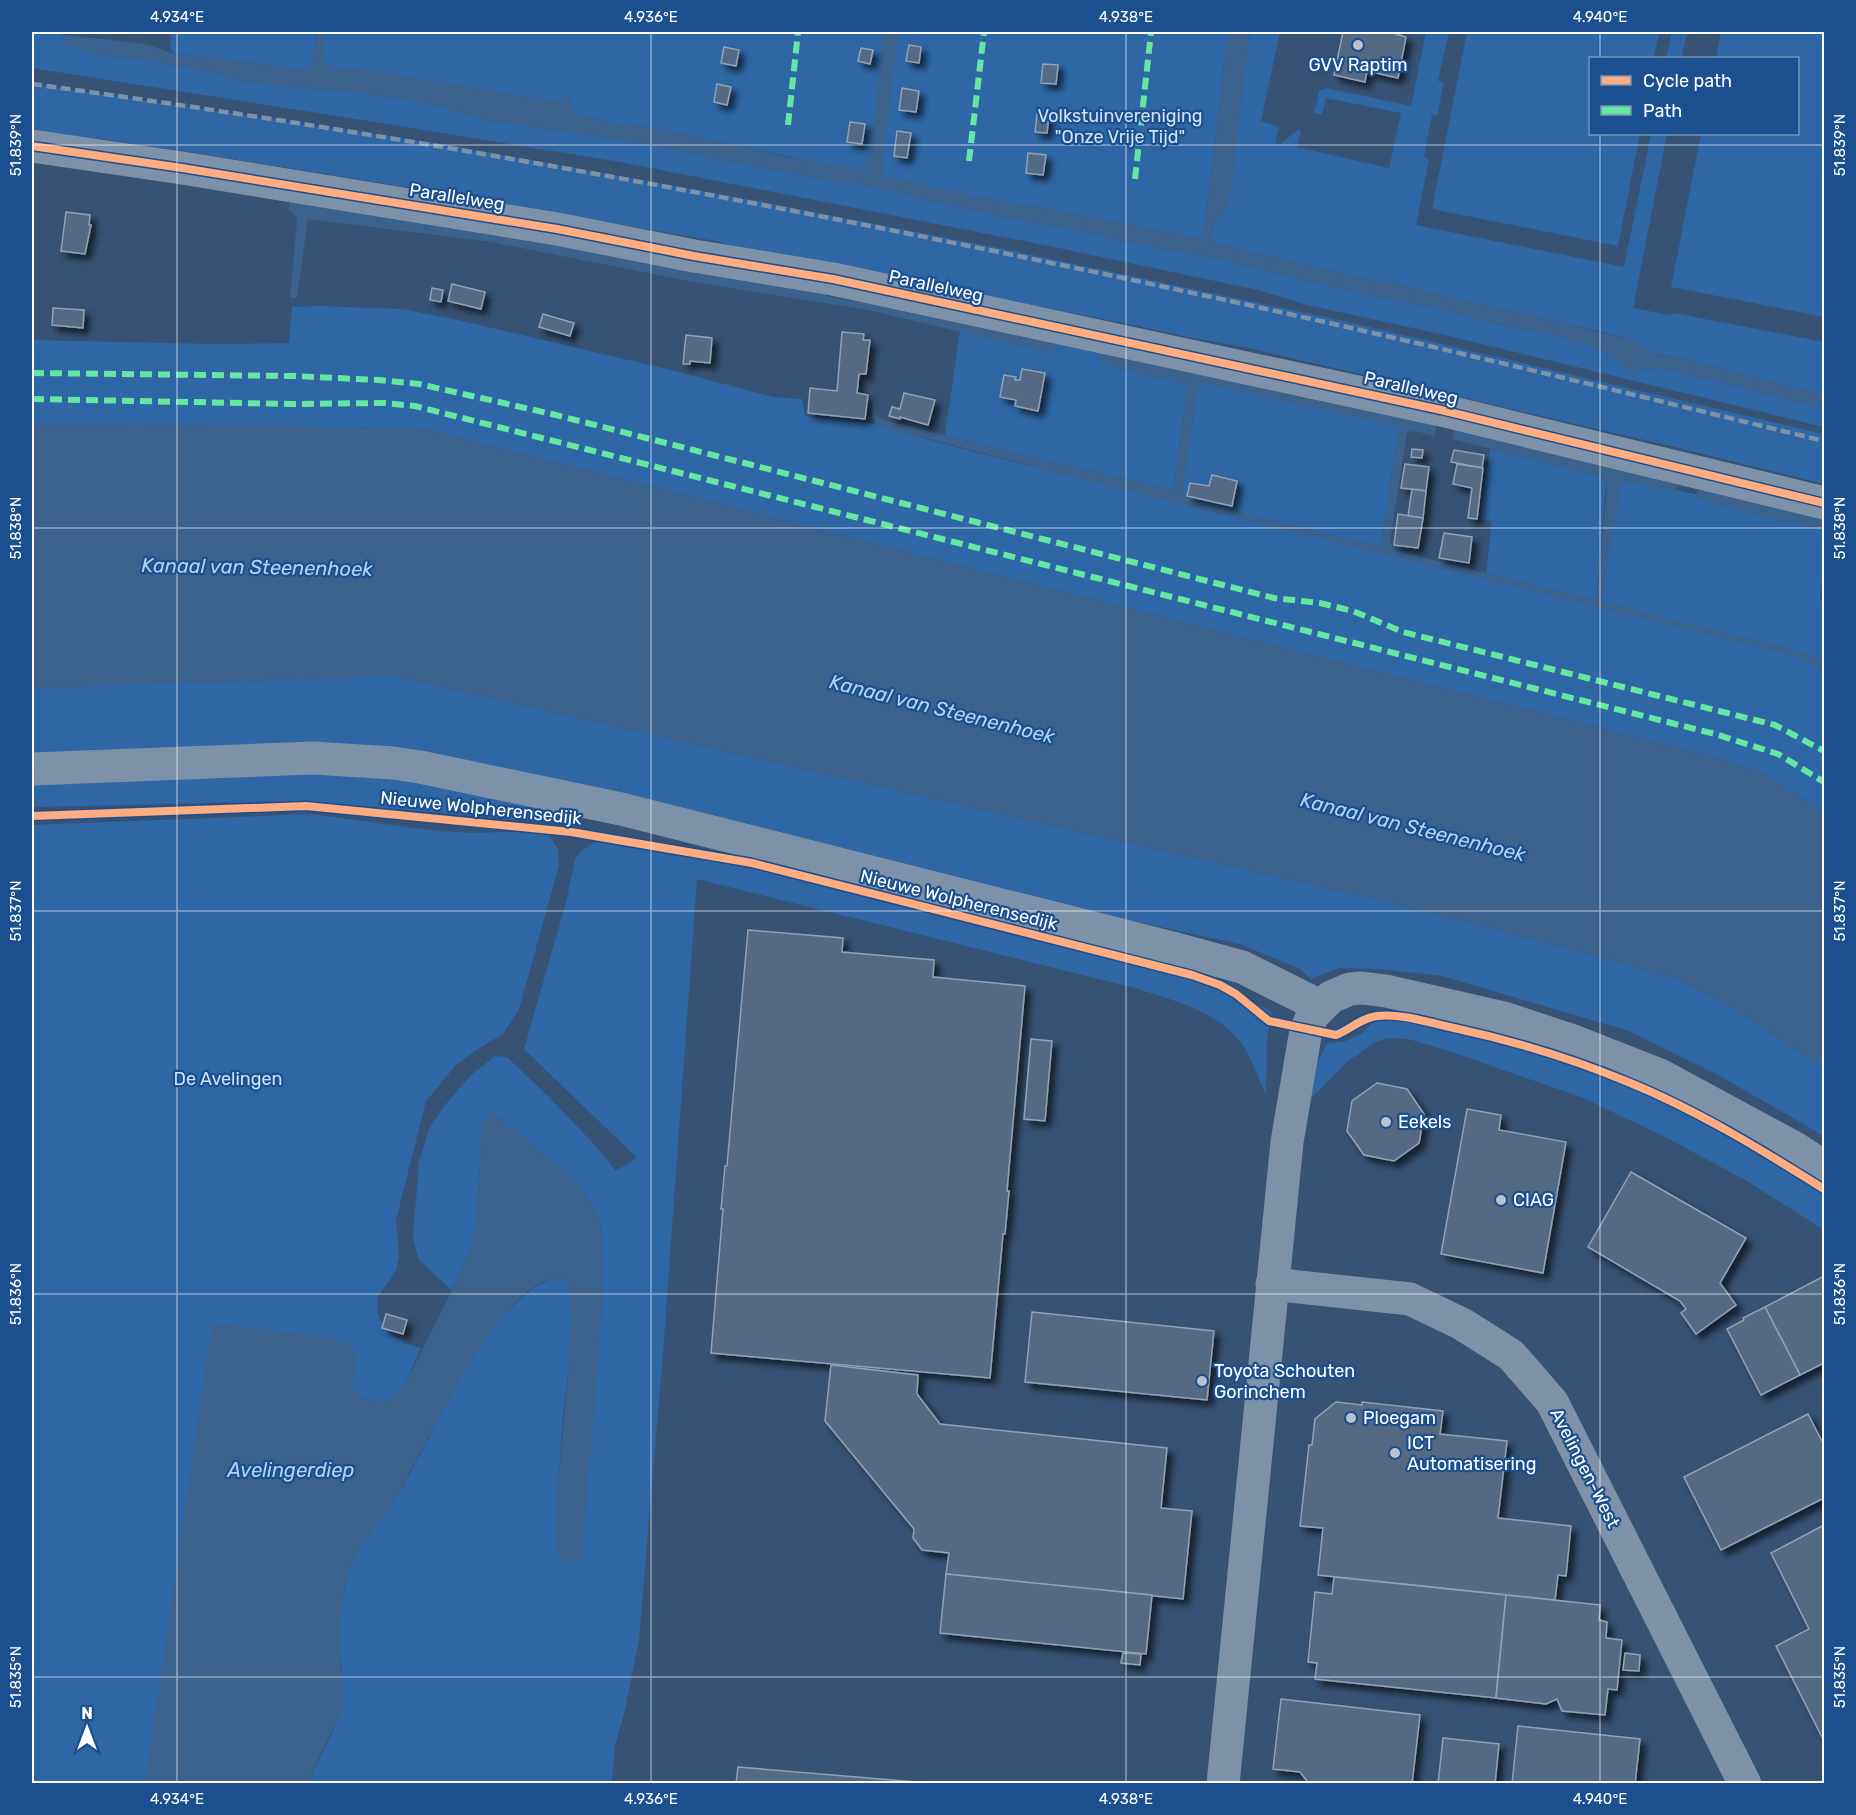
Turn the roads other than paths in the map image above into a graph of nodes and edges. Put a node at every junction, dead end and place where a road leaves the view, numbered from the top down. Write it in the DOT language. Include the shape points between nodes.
graph roads {
  1 [pos="32,146"];
  2 [pos="1824,503"];
  3 [pos="32,769"];
  4 [pos="1313,1018"];
  5 [pos="1824,1167"];
  6 [pos="1272,1284"];
  7 [pos="1223,1784"];
  8 [pos="1745,1784"];
  1 -- 2 [label="street, Parallelweg" via="501,220 833,279 1441,410"];
  3 -- 4 [label="street, Nieuwe Wolpherensedijk" via="314,758 420,767 621,808 1242,967"];
  4 -- 5 [label="street" via="1331,997 1362,988 1504,1018 1660,1075"];
  4 -- 6 [label="street" via="1287,1142"];
  6 -- 7 [label="street"];
  6 -- 8 [label="street, Avelingen-West" via="1410,1299 1462,1324 1510,1355 1552,1402"];
}
